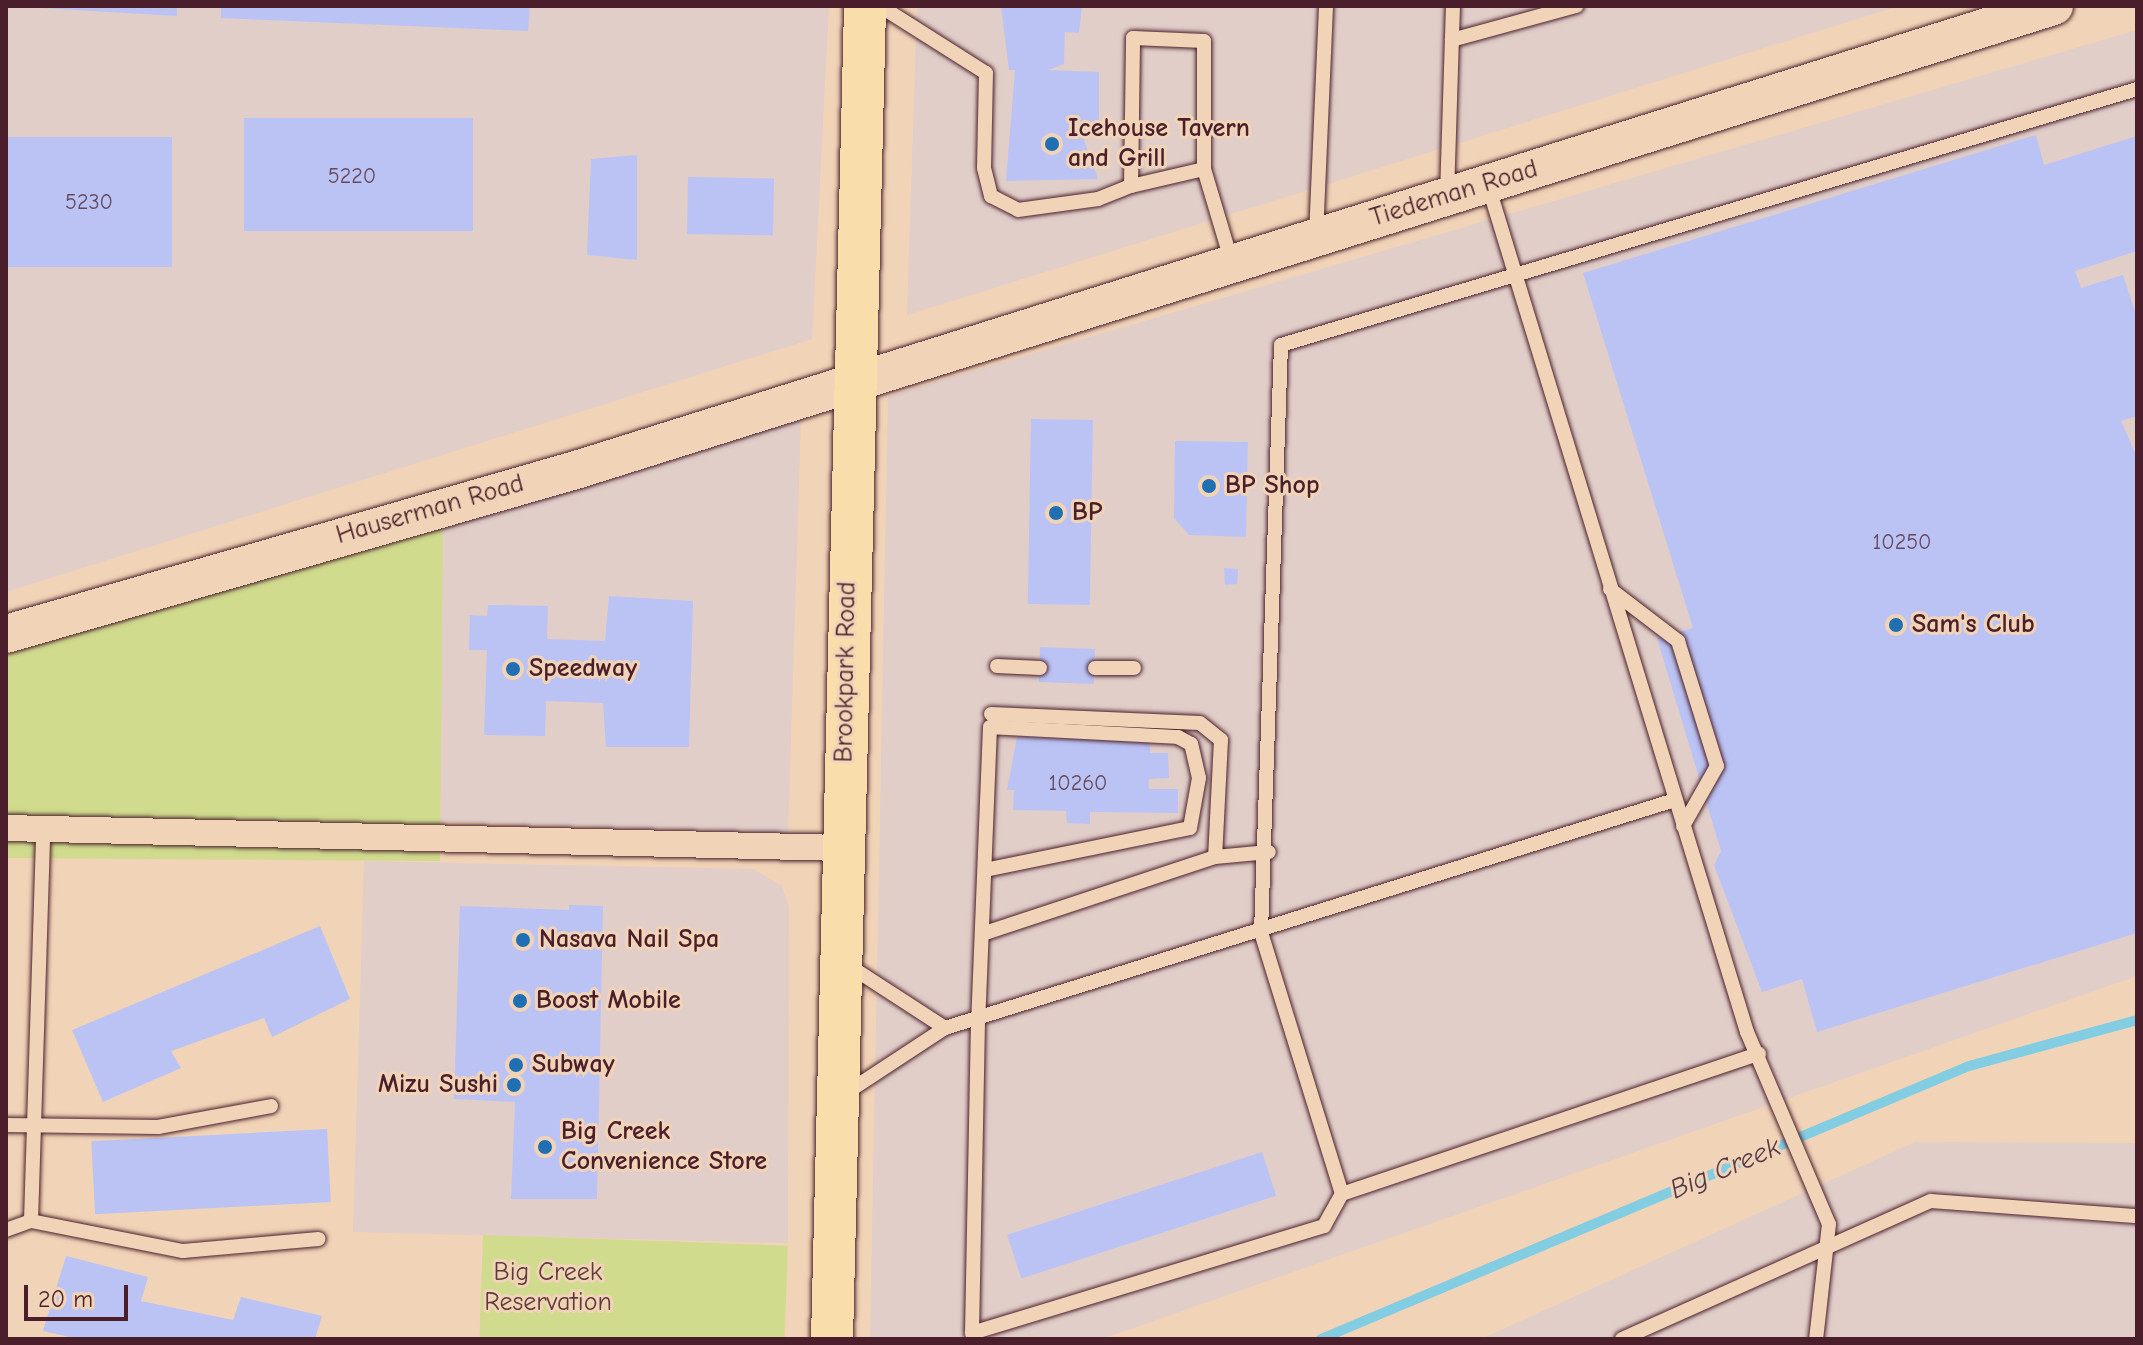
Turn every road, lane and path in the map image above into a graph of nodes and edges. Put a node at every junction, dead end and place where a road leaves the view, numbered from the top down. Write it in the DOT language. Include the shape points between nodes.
graph roads {
  1 [pos="865,6"];
  2 [pos="880,6"];
  3 [pos="1326,6"];
  4 [pos="1453,6"];
  5 [pos="1576,6"];
  6 [pos="2054,6"];
  7 [pos="1522,13"];
  8 [pos="1452,40"];
  9 [pos="2137,89"];
  10 [pos="1204,169"];
  11 [pos="1488,184"];
  12 [pos="1131,186"];
  13 [pos="1447,196"];
  14 [pos="1316,237"];
  15 [pos="1232,263"];
  16 [pos="1513,271"];
  17 [pos="853,381"];
  18 [pos="1610,589"];
  19 [pos="6,634"];
  20 [pos="997,666"];
  21 [pos="1040,668"];
  22 [pos="1095,668"];
  23 [pos="1134,668"];
  24 [pos="991,721"];
  25 [pos="1675,800"];
  26 [pos="1683,826"];
  27 [pos="6,828"];
  28 [pos="43,829"];
  29 [pos="842,848"];
  30 [pos="1269,852"];
  31 [pos="1215,857"];
  32 [pos="985,870"];
  33 [pos="1261,932"];
  34 [pos="982,934"];
  35 [pos="840,960"];
  36 [pos="978,1021"];
  37 [pos="945,1028"];
  38 [pos="1763,1060"];
  39 [pos="837,1100"];
  40 [pos="271,1106"];
  41 [pos="6,1125"];
  42 [pos="34,1127"];
  43 [pos="1342,1194"];
  44 [pos="2137,1216"];
  45 [pos="31,1221"];
  46 [pos="6,1230"];
  47 [pos="318,1239"];
  48 [pos="1830,1250"];
  49 [pos="832,1339"];
  50 [pos="1622,1339"];
  51 [pos="1816,1339"];
  1 -- 17 [label="main road, Brookpark Road"];
  2 -- 12 [label="lane" via="986,73 984,168 991,196 1003,208 1098,199"];
  3 -- 14 [label="lane"];
  4 -- 8 [label="lane"];
  5 -- 7 [label="lane"];
  6 -- 11 [label="main road, Tiedeman Road"];
  7 -- 8 [label="lane"];
  8 -- 13 [label="lane"];
  9 -- 16 [label="lane"];
  10 -- 12 [label="lane"];
  10 -- 12 [label="lane" via="1204,41 1133,38"];
  10 -- 15 [label="lane"];
  11 -- 13 [label="main road, Tiedeman Road"];
  11 -- 16 [label="lane"];
  13 -- 14 [label="main road, Tiedeman Road"];
  14 -- 15 [label="main road, Tiedeman Road"];
  15 -- 17 [label="main road, Tiedeman Road"];
  16 -- 18 [label="lane"];
  16 -- 30 [label="lane" via="1281,345"];
  17 -- 19 [label="main road, Hauserman Road"];
  17 -- 29 [label="main road, Brookpark Road"];
  18 -- 25 [label="lane"];
  18 -- 26 [label="lane" via="1678,641 1713,752 1717,766"];
  20 -- 21 [label="lane"];
  22 -- 23 [label="lane"];
  24 -- 31 [label="lane" via="1200,723 1221,740"];
  24 -- 32 [label="lane"];
  24 -- 32 [label="lane" via="1178,737 1191,744 1199,778 1190,828"];
  25 -- 26 [label="lane"];
  25 -- 33 [label="lane"];
  26 -- 38 [label="lane"];
  27 -- 28 [label="street"];
  28 -- 29 [label="street"];
  28 -- 42 [label="lane"];
  29 -- 35 [label="main road, Brookpark Road"];
  30 -- 31 [label="lane"];
  30 -- 33 [label="lane"];
  31 -- 34 [label="lane"];
  32 -- 34 [label="lane"];
  33 -- 36 [label="lane"];
  33 -- 43 [label="lane"];
  34 -- 36 [label="lane"];
  35 -- 37 [label="lane"];
  35 -- 39 [label="main road, Brookpark Road"];
  36 -- 37 [label="lane"];
  36 -- 43 [label="lane" via="972,1333 1324,1226"];
  37 -- 39 [label="lane"];
  38 -- 43 [label="lane"];
  38 -- 48 [label="lane" via="1817,1190"];
  39 -- 49 [label="main road, Brookpark Road"];
  40 -- 42 [label="lane" via="158,1127"];
  41 -- 42 [label="lane"];
  42 -- 45 [label="lane"];
  44 -- 48 [label="lane" via="1931,1201"];
  45 -- 46 [label="lane"];
  45 -- 47 [label="lane" via="183,1251"];
  48 -- 50 [label="lane"];
  48 -- 51 [label="lane"];
}
